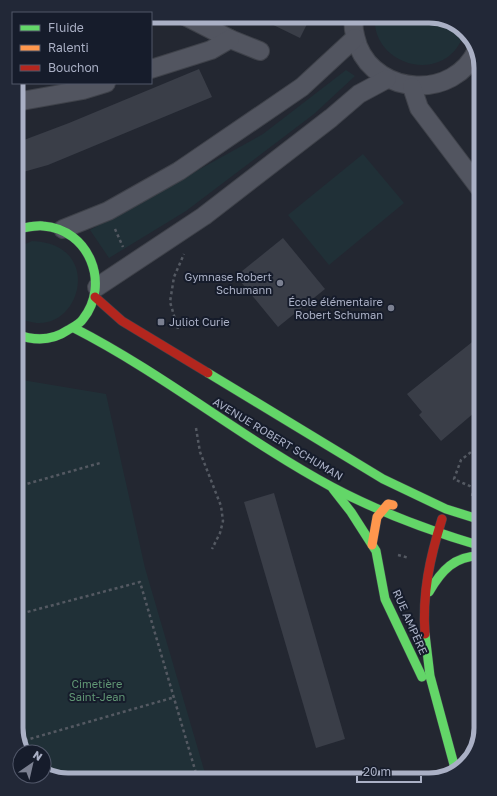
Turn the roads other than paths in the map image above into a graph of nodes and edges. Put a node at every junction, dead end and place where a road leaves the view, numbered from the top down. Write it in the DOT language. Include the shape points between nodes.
graph roads {
  1 [pos="199,23"];
  2 [pos="354,23"];
  3 [pos="355,38"];
  4 [pos="230,39"];
  5 [pos="260,51"];
  6 [pos="473,58"];
  7 [pos="474,68"];
  8 [pos="152,69"];
  9 [pos="462,71"];
  10 [pos="387,79"];
  11 [pos="101,84"];
  12 [pos="85,87"];
  13 [pos="412,87"];
  14 [pos="23,100"];
  15 [pos="474,181"];
  16 [pos="23,227"];
  17 [pos="63,229"];
  18 [pos="96,292"];
  19 [pos="74,328"];
  20 [pos="23,337"];
  21 [pos="332,487"];
  22 [pos="400,507"];
  23 [pos="381,509"];
  24 [pos="446,509"];
  25 [pos="426,511"];
  26 [pos="474,518"];
  27 [pos="437,533"];
  28 [pos="474,544"];
  29 [pos="372,545"];
  30 [pos="474,555"];
  31 [pos="423,601"];
  32 [pos="436,705"];
  33 [pos="454,765"];
  1 -- 4 [label="street"];
  2 -- 3 [label="street"];
  3 -- 10 [label="street" via="367,62"];
  3 -- 17 [label="street" via="302,87 179,171 108,211"];
  4 -- 5 [label="street"];
  4 -- 8 [label="street" via="211,50"];
  6 -- 9 [label="street"];
  7 -- 9 [label="street"];
  9 -- 13 [label="street" via="435,84"];
  10 -- 13 [label="street"];
  10 -- 18 [label="street" via="359,94 204,216 130,264"];
  11 -- 12 [label="street"];
  12 -- 14 [label="street"];
  13 -- 15 [label="street" via="419,108"];
  16 -- 17 [label="main road" via="47,225"];
  17 -- 18 [label="main road" via="78,239 89,253 96,269"];
  18 -- 19 [label="main road" via="89,312"];
  18 -- 24 [label="main road, AVENUE ROBERT SCHUMAN" via="122,322 383,479"];
  19 -- 20 [label="main road" via="55,337 39,340"];
  19 -- 21 [label="main road, AVENUE ROBERT SCHUMAN" via="109,346 258,443"];
  21 -- 23 [label="main road, AVENUE ROBERT SCHUMAN"];
  21 -- 29 [label="main road, RUE AMPÈRE"];
  22 -- 23 [label="main road" via="388,504"];
  23 -- 27 [label="main road, AVENUE ROBERT SCHUMAN"];
  23 -- 29 [label="main road, RUE AMPÈRE" via="372,530"];
  24 -- 25 [label="main road"];
  24 -- 26 [label="main road, AVENUE ROBERT SCHUMAN"];
  24 -- 27 [label="main road, RUE AMPÈRE"];
  27 -- 28 [label="main road, AVENUE ROBERT SCHUMAN"];
  27 -- 31 [label="main road, RUE AMPÈRE"];
  29 -- 32 [label="main road, RUE AMPÈRE" via="376,551 385,599"];
  30 -- 31 [label="main road, RUE AMPÈRE" via="449,564"];
  31 -- 32 [label="main road, RUE AMPÈRE" via="424,644"];
  32 -- 33 [label="main road, RUE AMPÈRE"];
}
